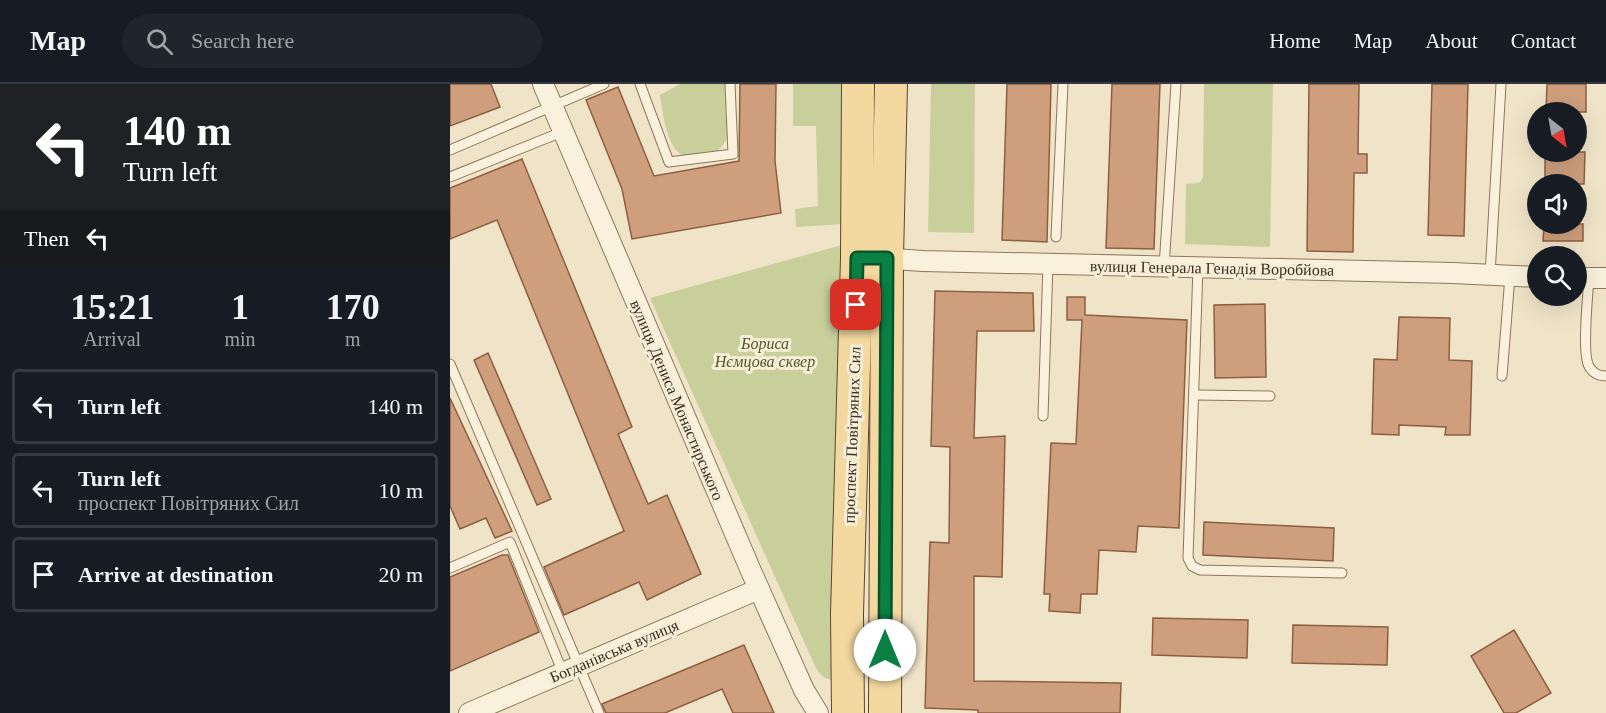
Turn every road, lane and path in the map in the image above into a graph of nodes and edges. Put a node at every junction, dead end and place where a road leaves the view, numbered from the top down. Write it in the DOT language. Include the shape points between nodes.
graph roads {
  1 [pos="543,84"];
  2 [pos="603,84"];
  3 [pos="639,84"];
  4 [pos="730,84"];
  5 [pos="858,84"];
  6 [pos="891,84"];
  7 [pos="1063,84"];
  8 [pos="1176,84"];
  9 [pos="1501,84"];
  10 [pos="551,106"];
  11 [pos="562,132"];
  12 [pos="450,150"];
  13 [pos="450,177"];
  14 [pos="1056,237"];
  15 [pos="872,258"];
  16 [pos="1048,264"];
  17 [pos="1164,267"];
  18 [pos="1198,267"];
  19 [pos="1500,275"];
  20 [pos="1527,276"];
  21 [pos="1590,278"];
  22 [pos="450,364"];
  23 [pos="1502,376"];
  24 [pos="1606,376"];
  25 [pos="1194,394"];
  26 [pos="1270,396"];
  27 [pos="1043,416"];
  28 [pos="450,568"];
  29 [pos="1342,573"];
  30 [pos="759,589"];
  31 [pos="571,669"];
  32 [pos="469,713"];
  33 [pos="599,713"];
  34 [pos="818,713"];
  35 [pos="848,713"];
  36 [pos="885,713"];
  1 -- 10 [label="street, вулиця Дениса Монастирського"];
  2 -- 10 [label="lane"];
  3 -- 4 [label="lane" via="669,162 733,154"];
  5 -- 15 [label="main road, проспект Повітряних Сил"];
  6 -- 15 [label="main road, проспект Повітряних Сил"];
  7 -- 14 [label="lane"];
  8 -- 17 [label="lane"];
  9 -- 19 [label="lane"];
  10 -- 11 [label="street, вулиця Дениса Монастирського"];
  10 -- 12 [label="lane"];
  11 -- 13 [label="lane"];
  11 -- 30 [label="street, вулиця Дениса Монастирського"];
  15 -- 16 [label="street, вулиця Генерала Генадія Воробйова"];
  15 -- 35 [label="main road, проспект Повітряних Сил" via="847,614"];
  15 -- 36 [label="main road, проспект Повітряних Сил"];
  16 -- 17 [label="street, вулиця Генерала Генадія Воробйова"];
  16 -- 27 [label="lane"];
  17 -- 18 [label="street, вулиця Генерала Генадія Воробйова"];
  18 -- 19 [label="street, вулиця Генерала Генадія Воробйова"];
  18 -- 25 [label="lane"];
  19 -- 20 [label="street, вулиця Генерала Генадія Воробйова"];
  19 -- 23 [label="lane"];
  21 -- 24 [label="lane" via="1588,367"];
  22 -- 31 [label="lane"];
  25 -- 26 [label="lane"];
  25 -- 29 [label="lane" via="1188,558 1192,566 1200,570"];
  28 -- 31 [label="lane" via="510,543"];
  30 -- 31 [label="street, Богданівська вулиця"];
  30 -- 34 [label="street, вулиця Дениса Монастирського"];
  31 -- 32 [label="street, Богданівська вулиця"];
  31 -- 33 [label="lane"];
}
